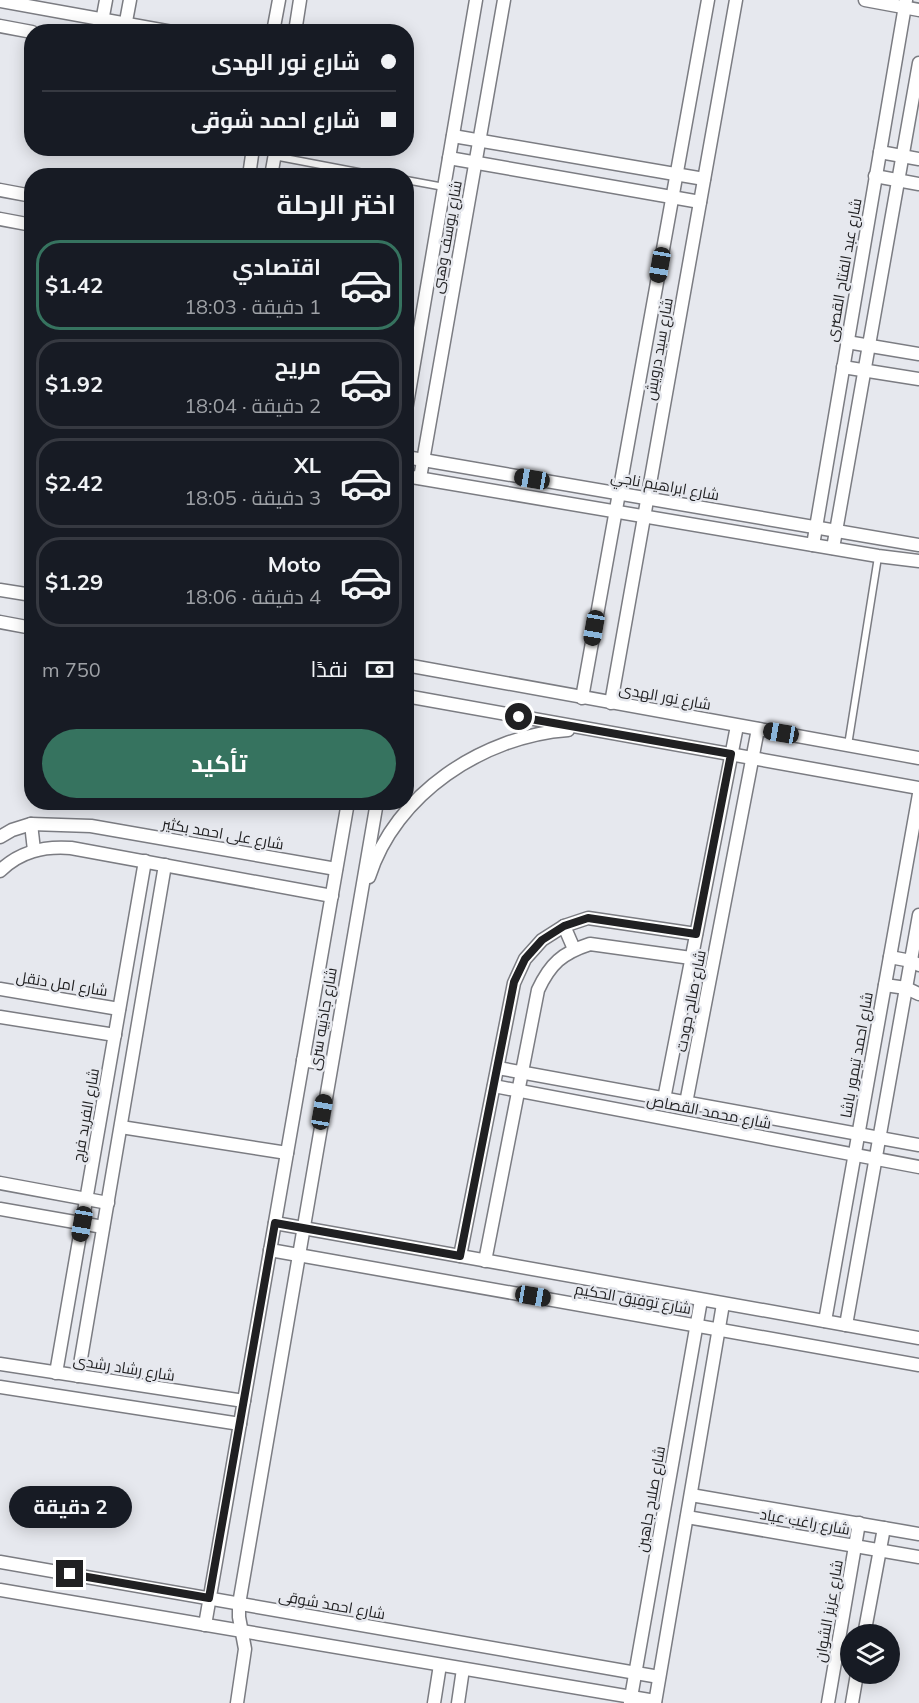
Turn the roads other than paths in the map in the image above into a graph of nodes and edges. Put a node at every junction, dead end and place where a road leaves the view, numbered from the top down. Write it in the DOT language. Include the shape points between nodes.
graph roads {
  1 [pos="106,0"];
  2 [pos="130,0"];
  3 [pos="279,0"];
  4 [pos="300,0"];
  5 [pos="476,0"];
  6 [pos="504,0"];
  7 [pos="708,0"];
  8 [pos="736,0"];
  9 [pos="865,0"];
  10 [pos="0,1"];
  11 [pos="905,4"];
  12 [pos="919,10"];
  13 [pos="97,24"];
  14 [pos="101,24"];
  15 [pos="125,24"];
  16 [pos="274,24"];
  17 [pos="296,24"];
  18 [pos="0,26"];
  19 [pos="24,30"];
  20 [pos="919,63"];
  21 [pos="453,136"];
  22 [pos="479,140"];
  23 [pos="880,152"];
  24 [pos="292,156"];
  25 [pos="902,156"];
  26 [pos="450,158"];
  27 [pos="919,159"];
  28 [pos="475,162"];
  29 [pos="345,168"];
  30 [pos="676,175"];
  31 [pos="875,176"];
  32 [pos="704,179"];
  33 [pos="898,180"];
  34 [pos="414,181"];
  35 [pos="919,184"];
  36 [pos="444,187"];
  37 [pos="0,190"];
  38 [pos="24,194"];
  39 [pos="672,197"];
  40 [pos="700,202"];
  41 [pos="0,219"];
  42 [pos="24,224"];
  43 [pos="847,342"];
  44 [pos="869,346"];
  45 [pos="919,354"];
  46 [pos="414,363"];
  47 [pos="843,367"];
  48 [pos="865,370"];
  49 [pos="919,379"];
  50 [pos="414,458"];
  51 [pos="424,460"];
  52 [pos="414,477"];
  53 [pos="420,478"];
  54 [pos="619,493"];
  55 [pos="647,498"];
  56 [pos="615,512"];
  57 [pos="644,516"];
  58 [pos="815,527"];
  59 [pos="836,530"];
  60 [pos="919,544"];
  61 [pos="813,545"];
  62 [pos="833,548"];
  63 [pos="878,556"];
  64 [pos="919,561"];
  65 [pos="0,581"];
  66 [pos="0,590"];
  67 [pos="14,592"];
  68 [pos="24,594"];
  69 [pos="3,625"];
  70 [pos="24,627"];
  71 [pos="414,666"];
  72 [pos="414,697"];
  73 [pos="582,698"];
  74 [pos="611,703"];
  75 [pos="736,726"];
  76 [pos="587,729"];
  77 [pos="759,729"];
  78 [pos="848,746"];
  79 [pos="731,754"];
  80 [pos="753,758"];
  81 [pos="919,758"];
  82 [pos="919,788"];
  83 [pos="919,795"];
  84 [pos="414,803"];
  85 [pos="347,810"];
  86 [pos="375,810"];
  87 [pos="408,810"];
  88 [pos="31,824"];
  89 [pos="0,837"];
  90 [pos="34,850"];
  91 [pos="145,861"];
  92 [pos="165,865"];
  93 [pos="336,869"];
  94 [pos="0,871"];
  95 [pos="332,896"];
  96 [pos="360,907"];
  97 [pos="919,915"];
  98 [pos="564,926"];
  99 [pos="721,926"];
  100 [pos="697,928"];
  101 [pos="574,949"];
  102 [pos="890,957"];
  103 [pos="691,958"];
  104 [pos="915,963"];
  105 [pos="885,985"];
  106 [pos="906,988"];
  107 [pos="0,989"];
  108 [pos="919,994"];
  109 [pos="119,1009"];
  110 [pos="0,1017"];
  111 [pos="115,1035"];
  112 [pos="303,1060"];
  113 [pos="330,1065"];
  114 [pos="498,1068"];
  115 [pos="522,1073"];
  116 [pos="494,1086"];
  117 [pos="519,1090"];
  118 [pos="664,1099"];
  119 [pos="686,1102"];
  120 [pos="120,1127"];
  121 [pos="858,1134"];
  122 [pos="879,1138"];
  123 [pos="919,1145"];
  124 [pos="287,1153"];
  125 [pos="855,1154"];
  126 [pos="876,1158"];
  127 [pos="919,1167"];
  128 [pos="0,1183"];
  129 [pos="86,1199"];
  130 [pos="108,1203"];
  131 [pos="0,1209"];
  132 [pos="275,1223"];
  133 [pos="82,1224"];
  134 [pos="103,1227"];
  135 [pos="303,1228"];
  136 [pos="270,1250"];
  137 [pos="298,1255"];
  138 [pos="460,1256"];
  139 [pos="485,1261"];
  140 [pos="701,1300"];
  141 [pos="723,1304"];
  142 [pos="825,1321"];
  143 [pos="697,1325"];
  144 [pos="846,1325"];
  145 [pos="719,1329"];
  146 [pos="919,1338"];
  147 [pos="0,1365"];
  148 [pos="919,1365"];
  149 [pos="56,1373"];
  150 [pos="78,1376"];
  151 [pos="0,1387"];
  152 [pos="244,1401"];
  153 [pos="240,1424"];
  154 [pos="691,1495"];
  155 [pos="687,1517"];
  156 [pos="859,1523"];
  157 [pos="884,1528"];
  158 [pos="919,1534"];
  159 [pos="856,1546"];
  160 [pos="880,1550"];
  161 [pos="919,1557"];
  162 [pos="0,1562"];
  163 [pos="0,1590"];
  164 [pos="209,1598"];
  165 [pos="239,1604"];
  166 [pos="866,1624"];
  167 [pos="205,1625"];
  168 [pos="243,1631"];
  169 [pos="440,1665"];
  170 [pos="463,1669"];
  171 [pos="636,1673"];
  172 [pos="660,1677"];
  173 [pos="855,1684"];
  174 [pos="631,1700"];
  175 [pos="655,1702"];
  176 [pos="237,1703"];
  177 [pos="434,1703"];
  178 [pos="458,1703"];
  179 [pos="828,1703"];
  180 [pos="852,1703"];
  1 -- 14 [label="street"];
  2 -- 15 [label="street"];
  3 -- 16 [label="street"];
  4 -- 17 [label="street"];
  5 -- 21 [label="street, شارع يوسف وهبى"];
  6 -- 22 [label="street, شارع يوسف وهبى"];
  7 -- 30 [label="street, شارع سيد درويش"];
  8 -- 32 [label="street, شارع سيد درويش"];
  9 -- 11 [label="street"];
  10 -- 13 [label="street"];
  11 -- 12 [label="street"];
  11 -- 23 [label="street, شارع عبد الفتاح القصرى"];
  18 -- 19 [label="street"];
  20 -- 25 [label="street"];
  21 -- 22 [label="street"];
  21 -- 26 [label="street, شارع يوسف وهبى"];
  22 -- 28 [label="street, شارع يوسف وهبى"];
  22 -- 30 [label="street"];
  23 -- 25 [label="street"];
  23 -- 31 [label="street, شارع عبد الفتاح القصرى"];
  24 -- 29 [label="lane"];
  25 -- 27 [label="street"];
  25 -- 33 [label="street"];
  26 -- 28 [label="street"];
  26 -- 36 [label="street, شارع يوسف وهبى"];
  28 -- 39 [label="street"];
  28 -- 51 [label="street, شارع يوسف وهبى"];
  30 -- 32 [label="street"];
  30 -- 39 [label="street, شارع سيد درويش"];
  31 -- 33 [label="street"];
  31 -- 43 [label="street, شارع عبد الفتاح القصرى"];
  32 -- 40 [label="street, شارع سيد درويش"];
  33 -- 35 [label="street"];
  33 -- 44 [label="street"];
  34 -- 36 [label="lane"];
  36 -- 46 [label="street, شارع يوسف وهبى"];
  37 -- 38 [label="street"];
  39 -- 40 [label="street"];
  39 -- 54 [label="street, شارع سيد درويش"];
  40 -- 55 [label="street, شارع سيد درويش"];
  41 -- 42 [label="street"];
  43 -- 44 [label="street"];
  43 -- 47 [label="street, شارع عبد الفتاح القصرى"];
  44 -- 45 [label="street"];
  44 -- 48 [label="street"];
  47 -- 48 [label="street"];
  47 -- 58 [label="street, شارع عبد الفتاح القصرى"];
  48 -- 49 [label="street"];
  48 -- 59 [label="street"];
  50 -- 51 [label="street, شارع ابراهيم ناجي"];
  51 -- 53 [label="street, شارع يوسف وهبى"];
  51 -- 54 [label="street, شارع ابراهيم ناجي"];
  52 -- 53 [label="street"];
  53 -- 56 [label="street"];
  54 -- 55 [label="street, شارع ابراهيم ناجي"];
  54 -- 56 [label="street, شارع سيد درويش"];
  55 -- 57 [label="street, شارع سيد درويش"];
  55 -- 58 [label="street, شارع ابراهيم ناجي"];
  56 -- 57 [label="street"];
  56 -- 73 [label="street, شارع سيد درويش"];
  57 -- 61 [label="street"];
  57 -- 74 [label="street, شارع سيد درويش"];
  58 -- 59 [label="street, شارع ابراهيم ناجي"];
  58 -- 61 [label="street, شارع عبد الفتاح القصرى"];
  59 -- 60 [label="street, شارع ابراهيم ناجي"];
  59 -- 62 [label="street"];
  61 -- 62 [label="street"];
  62 -- 63 [label="street"];
  63 -- 64 [label="street"];
  63 -- 78 [label="lane"];
  65 -- 67 [label="street"];
  66 -- 67 [label="street"];
  67 -- 68 [label="street"];
  69 -- 70 [label="street"];
  71 -- 73 [label="street, شارع نور الهدى"];
  72 -- 76 [label="street"];
  73 -- 74 [label="street, شارع نور الهدى"];
  74 -- 75 [label="street, شارع نور الهدى"];
  75 -- 77 [label="street, شارع نور الهدى"];
  75 -- 79 [label="street, شارع صالح جودت"];
  76 -- 79 [label="street"];
  76 -- 84 [label="street" via="548,732 510,741 474,756 441,778"];
  77 -- 78 [label="street, شارع نور الهدى"];
  77 -- 80 [label="street, شارع صالح جودت"];
  78 -- 81 [label="street, شارع نور الهدى"];
  79 -- 80 [label="street"];
  79 -- 100 [label="street, شارع صالح جودت"];
  80 -- 82 [label="street"];
  80 -- 99 [label="street, شارع صالح جودت"];
  83 -- 102 [label="street, شارع احمد تيمور باشا"];
  85 -- 93 [label="street, شارع جاذبيه سرى"];
  86 -- 96 [label="street, شارع جاذبيه سرى"];
  87 -- 96 [label="street" via="389,835 371,870"];
  88 -- 89 [label="street, شارع على احمد بكثير"];
  88 -- 90 [label="street"];
  88 -- 93 [label="street, شارع على احمد بكثير" via="91,826"];
  90 -- 91 [label="street" via="71,848"];
  90 -- 94 [label="street"];
  91 -- 92 [label="street"];
  91 -- 109 [label="street, شارع الفريد فرج"];
  92 -- 95 [label="street"];
  92 -- 120 [label="street"];
  93 -- 95 [label="street, شارع جاذبيه سرى"];
  95 -- 112 [label="street, شارع جاذبيه سرى"];
  96 -- 113 [label="street, شارع جاذبيه سرى"];
  97 -- 104 [label="street"];
  98 -- 100 [label="street" via="588,918"];
  98 -- 101 [label="street"];
  98 -- 114 [label="street" via="542,940 525,959 514,982"];
  99 -- 100 [label="street"];
  99 -- 119 [label="street, شارع صالح جودت"];
  100 -- 103 [label="street, شارع صالح جودت"];
  101 -- 103 [label="street" via="590,944"];
  101 -- 115 [label="street" via="558,959 538,990"];
  102 -- 104 [label="street"];
  102 -- 105 [label="street, شارع احمد تيمور باشا"];
  103 -- 118 [label="street, شارع صالح جودت"];
  104 -- 106 [label="street"];
  105 -- 106 [label="street"];
  105 -- 121 [label="street, شارع احمد تيمور باشا"];
  106 -- 108 [label="street"];
  106 -- 122 [label="street"];
  107 -- 109 [label="street, شارع امل دنقل"];
  109 -- 111 [label="street, شارع الفريد فرج"];
  110 -- 111 [label="street"];
  111 -- 129 [label="street, شارع الفريد فرج"];
  112 -- 113 [label="street"];
  112 -- 124 [label="street, شارع جاذبيه سرى"];
  113 -- 135 [label="street, شارع جاذبيه سرى"];
  114 -- 115 [label="street, شارع محمد القصاص"];
  114 -- 116 [label="street"];
  115 -- 117 [label="street"];
  115 -- 118 [label="street, شارع محمد القصاص"];
  116 -- 117 [label="street, شارع محمد القصاص"];
  116 -- 138 [label="street"];
  117 -- 125 [label="street, شارع محمد القصاص"];
  117 -- 139 [label="street"];
  118 -- 119 [label="street, شارع محمد القصاص"];
  119 -- 121 [label="street, شارع محمد القصاص"];
  120 -- 124 [label="street"];
  120 -- 130 [label="street"];
  121 -- 122 [label="street, شارع محمد القصاص"];
  121 -- 125 [label="street, شارع احمد تيمور باشا"];
  122 -- 123 [label="street, شارع محمد القصاص"];
  122 -- 126 [label="street"];
  124 -- 132 [label="street, شارع جاذبيه سرى"];
  125 -- 126 [label="street, شارع محمد القصاص"];
  125 -- 142 [label="street, شارع احمد تيمور باشا"];
  126 -- 127 [label="street, شارع محمد القصاص"];
  126 -- 144 [label="street"];
  128 -- 129 [label="street"];
  129 -- 130 [label="street"];
  129 -- 133 [label="street, شارع الفريد فرج"];
  130 -- 134 [label="street"];
  131 -- 133 [label="street"];
  132 -- 135 [label="street, شارع توفيق الحكيم"];
  132 -- 136 [label="street, شارع جاذبيه سرى"];
  133 -- 134 [label="street"];
  133 -- 149 [label="street, شارع الفريد فرج"];
  134 -- 150 [label="street"];
  135 -- 137 [label="street, شارع جاذبيه سرى"];
  135 -- 138 [label="street, شارع توفيق الحكيم"];
  136 -- 137 [label="street, شارع توفيق الحكيم"];
  136 -- 152 [label="street, شارع جاذبيه سرى"];
  137 -- 143 [label="street, شارع توفيق الحكيم"];
  137 -- 165 [label="street, شارع جاذبيه سرى"];
  138 -- 139 [label="street, شارع توفيق الحكيم"];
  139 -- 140 [label="street, شارع توفيق الحكيم"];
  140 -- 141 [label="street, شارع توفيق الحكيم"];
  140 -- 143 [label="street, شارع صلاح جاهين"];
  141 -- 142 [label="street, شارع توفيق الحكيم"];
  141 -- 145 [label="street"];
  142 -- 144 [label="street, شارع توفيق الحكيم"];
  143 -- 145 [label="street, شارع توفيق الحكيم"];
  143 -- 171 [label="street, شارع صلاح جاهين"];
  144 -- 146 [label="street, شارع توفيق الحكيم"];
  145 -- 148 [label="street, شارع توفيق الحكيم"];
  145 -- 154 [label="street"];
  147 -- 149 [label="street, شارع رشاد رشدى"];
  149 -- 150 [label="street, شارع رشاد رشدى"];
  150 -- 152 [label="street, شارع رشاد رشدى"];
  151 -- 153 [label="street"];
  152 -- 153 [label="street, شارع جاذبيه سرى"];
  153 -- 164 [label="street, شارع جاذبيه سرى"];
  154 -- 155 [label="street"];
  154 -- 156 [label="street, شارع راغب عياد"];
  155 -- 159 [label="street, شارع راغب عياد"];
  155 -- 172 [label="street"];
  156 -- 157 [label="street, شارع راغب عياد"];
  156 -- 159 [label="street, شارع عزيز الشوان"];
  157 -- 158 [label="street, شارع راغب عياد"];
  157 -- 160 [label="street"];
  159 -- 160 [label="street, شارع راغب عياد"];
  159 -- 179 [label="street, شارع عزيز الشوان"];
  160 -- 161 [label="street, شارع راغب عياد"];
  160 -- 166 [label="street"];
  162 -- 164 [label="street, شارع احمد شوقى"];
  163 -- 167 [label="street"];
  164 -- 165 [label="street, شارع احمد شوقى"];
  164 -- 167 [label="street, شارع جاذبيه سرى"];
  165 -- 168 [label="street, شارع جاذبيه سرى"];
  165 -- 171 [label="street, شارع احمد شوقى"];
  167 -- 168 [label="street"];
  168 -- 169 [label="street"];
  168 -- 176 [label="street, شارع جاذبيه سرى" via="245,1649"];
  169 -- 170 [label="street"];
  169 -- 177 [label="street"];
  170 -- 174 [label="street"];
  170 -- 178 [label="street"];
  171 -- 172 [label="street, شارع احمد شوقى"];
  171 -- 174 [label="street, شارع صلاح جاهين"];
  172 -- 175 [label="street"];
  173 -- 180 [label="street"];
  174 -- 175 [label="street"];
}
